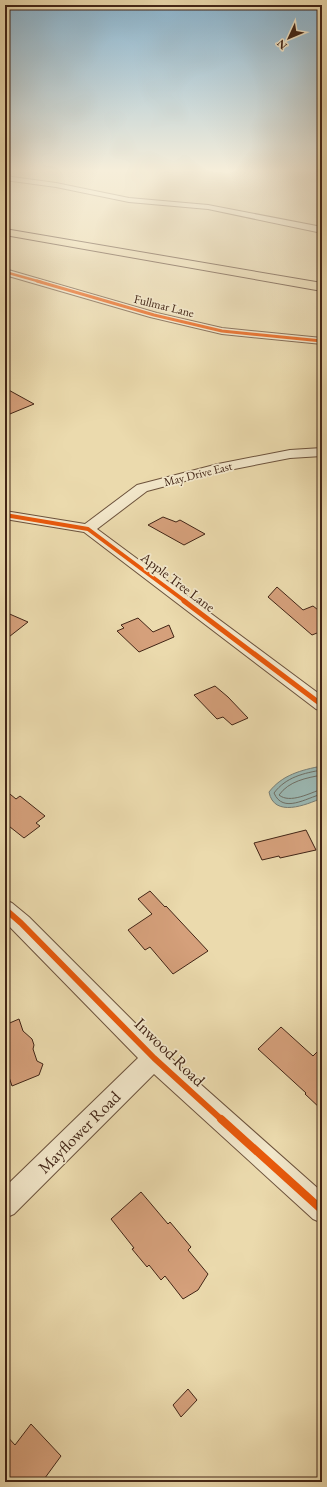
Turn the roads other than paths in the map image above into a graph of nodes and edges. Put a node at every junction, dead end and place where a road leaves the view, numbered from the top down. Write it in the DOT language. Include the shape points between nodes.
graph roads {
  1 [pos="53,240"];
  2 [pos="101,240"];
  3 [pos="5,272"];
  4 [pos="322,278"];
  5 [pos="322,287"];
  6 [pos="322,341"];
  7 [pos="322,452"];
  8 [pos="5,515"];
  9 [pos="88,529"];
  10 [pos="322,704"];
  11 [pos="5,909"];
  12 [pos="154,1058"];
  13 [pos="5,1205"];
  14 [pos="322,1210"];
  1 -- 5 [label="highway"];
  2 -- 4 [label="highway"];
  3 -- 6 [label="street, Fullmar Lane" via="154,315 222,331"];
  7 -- 9 [label="street, May Drive East" via="290,454 218,468 142,488"];
  8 -- 9 [label="street, Apple Tree Lane"];
  9 -- 10 [label="street, Apple Tree Lane"];
  11 -- 12 [label="street, Inwood Road"];
  12 -- 13 [label="street, Mayflower Road"];
  12 -- 14 [label="street, Inwood Road"];
}
